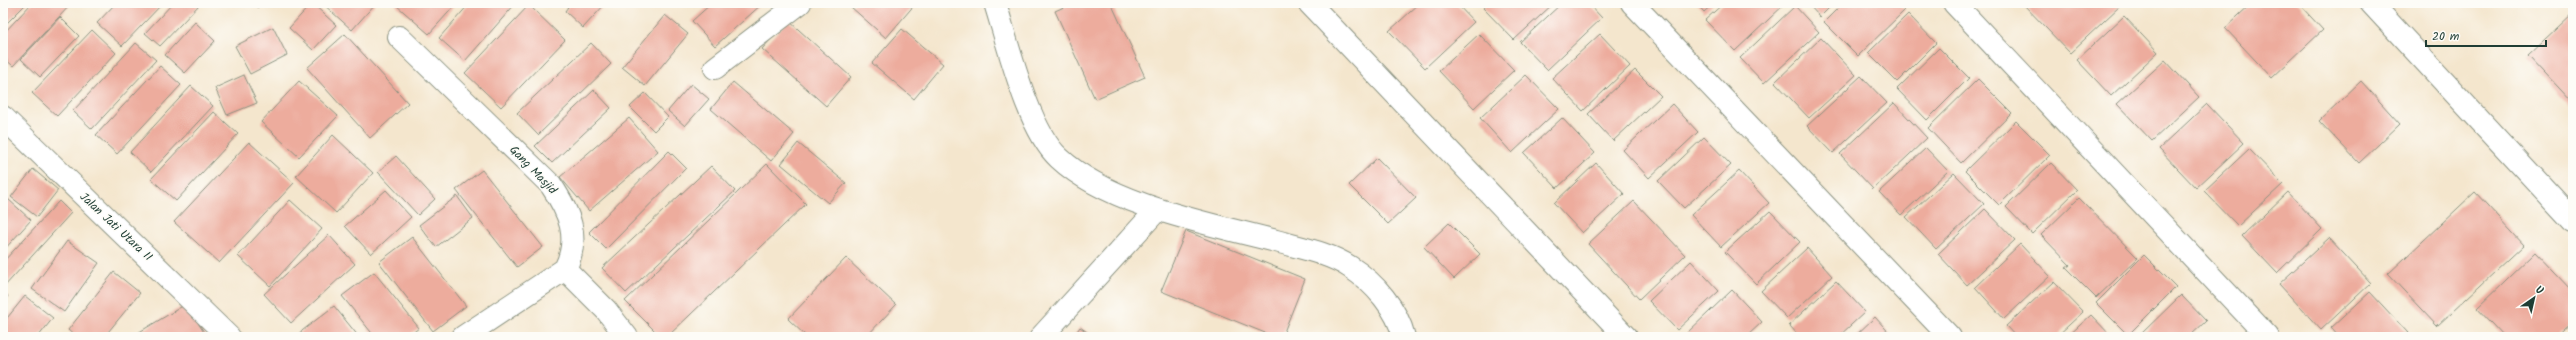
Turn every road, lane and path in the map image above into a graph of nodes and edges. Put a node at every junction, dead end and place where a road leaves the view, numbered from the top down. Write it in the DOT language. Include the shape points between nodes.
graph roads {
  1 [pos="800,3"];
  2 [pos="995,3"];
  3 [pos="1309,3"];
  4 [pos="1632,3"];
  5 [pos="2371,3"];
  6 [pos="1957,4"];
  7 [pos="399,37"];
  8 [pos="715,68"];
  9 [pos="3,117"];
  10 [pos="1157,210"];
  11 [pos="2573,222"];
  12 [pos="566,269"];
  13 [pos="2265,336"];
  14 [pos="229,337"];
  15 [pos="463,337"];
  16 [pos="627,337"];
  17 [pos="1041,337"];
  18 [pos="1404,337"];
  19 [pos="1626,337"];
  20 [pos="1950,337"];
  1 -- 8 [label="street"];
  2 -- 10 [label="street" via="1030,109 1044,139 1058,158 1090,181"];
  3 -- 19 [label="street"];
  4 -- 20 [label="street"];
  5 -- 11 [label="street"];
  6 -- 13 [label="street"];
  7 -- 12 [label="street, Gang Masjid" via="551,185 567,208 571,226 572,256"];
  9 -- 14 [label="street, Jalan Jati Utara II"];
  10 -- 17 [label="street"];
  10 -- 18 [label="street" via="1319,253 1350,266 1380,293 1400,320"];
  12 -- 15 [label="street"];
  12 -- 16 [label="street" via="606,310"];
}
